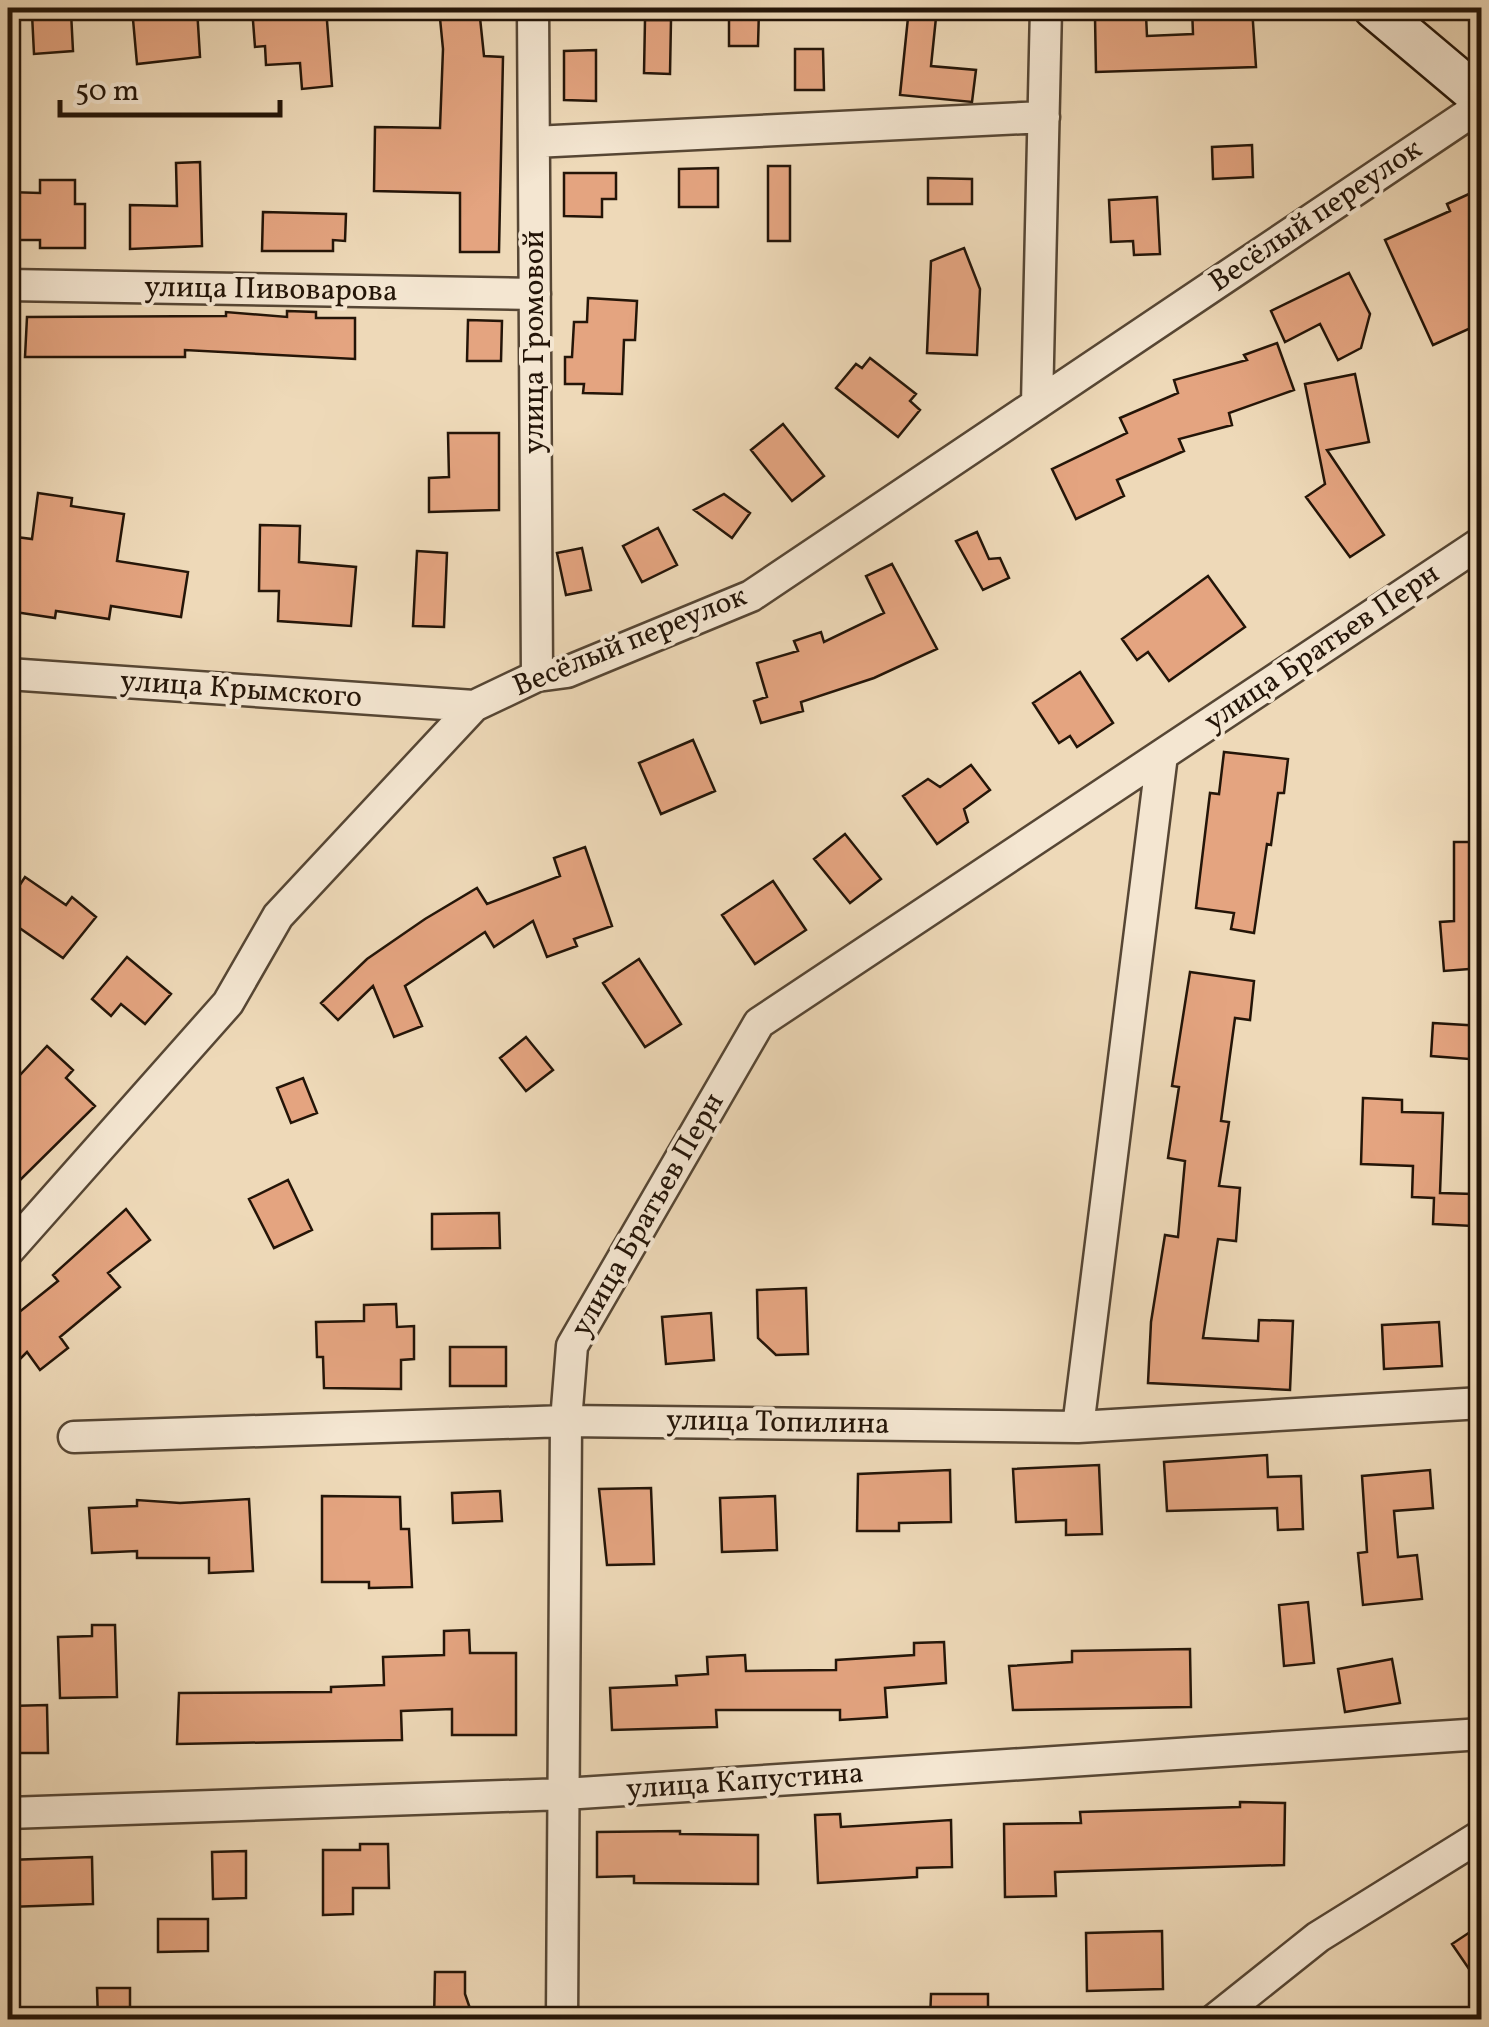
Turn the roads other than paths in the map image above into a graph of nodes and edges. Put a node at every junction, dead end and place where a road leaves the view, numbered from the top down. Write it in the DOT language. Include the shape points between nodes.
graph roads {
  1 [pos="533,8"];
  2 [pos="1046,8"];
  3 [pos="1380,8"];
  4 [pos="1482,102"];
  5 [pos="1044,117"];
  6 [pos="534,142"];
  7 [pos="8,285"];
  8 [pos="535,294"];
  9 [pos="1037,404"];
  10 [pos="1482,542"];
  11 [pos="8,674"];
  12 [pos="537,676"];
  13 [pos="474,706"];
  14 [pos="1162,755"];
  15 [pos="8,1251"];
  16 [pos="1482,1403"];
  17 [pos="566,1420"];
  18 [pos="1078,1427"];
  19 [pos="74,1437"];
  20 [pos="1482,1734"];
  21 [pos="564,1794"];
  22 [pos="8,1812"];
  23 [pos="1482,1834"];
  24 [pos="562,2020"];
  25 [pos="1214,2020"];
  1 -- 6 [label="street, улица Громовой"];
  2 -- 5 [label="street"];
  3 -- 4 [label="main road"];
  4 -- 9 [label="street, Весёлый переулок"];
  5 -- 6 [label="street"];
  5 -- 9 [label="street"];
  6 -- 8 [label="street, улица Громовой"];
  7 -- 8 [label="street, улица Пивоварова"];
  8 -- 12 [label="street, улица Громовой"];
  9 -- 12 [label="street, Весёлый переулок" via="751,596 567,672"];
  10 -- 14 [label="street, улица Братьев Перн"];
  11 -- 13 [label="street, улица Крымского"];
  12 -- 13 [label="street, Весёлый переулок"];
  13 -- 15 [label="street, Весёлый переулок" via="278,916 228,1003"];
  14 -- 17 [label="street, улица Братьев Перн" via="759,1024 572,1346"];
  14 -- 18 [label="street"];
  16 -- 18 [label="street, улица Топилина"];
  17 -- 18 [label="street, улица Топилина"];
  17 -- 19 [label="street, улица Топилина"];
  17 -- 21 [label="street, улица Братьев Перн"];
  20 -- 21 [label="street, улица Капустина"];
  21 -- 22 [label="street, улица Капустина"];
  21 -- 24 [label="street, улица Братьев Перн"];
  23 -- 25 [label="street" via="1318,1937"];
}
